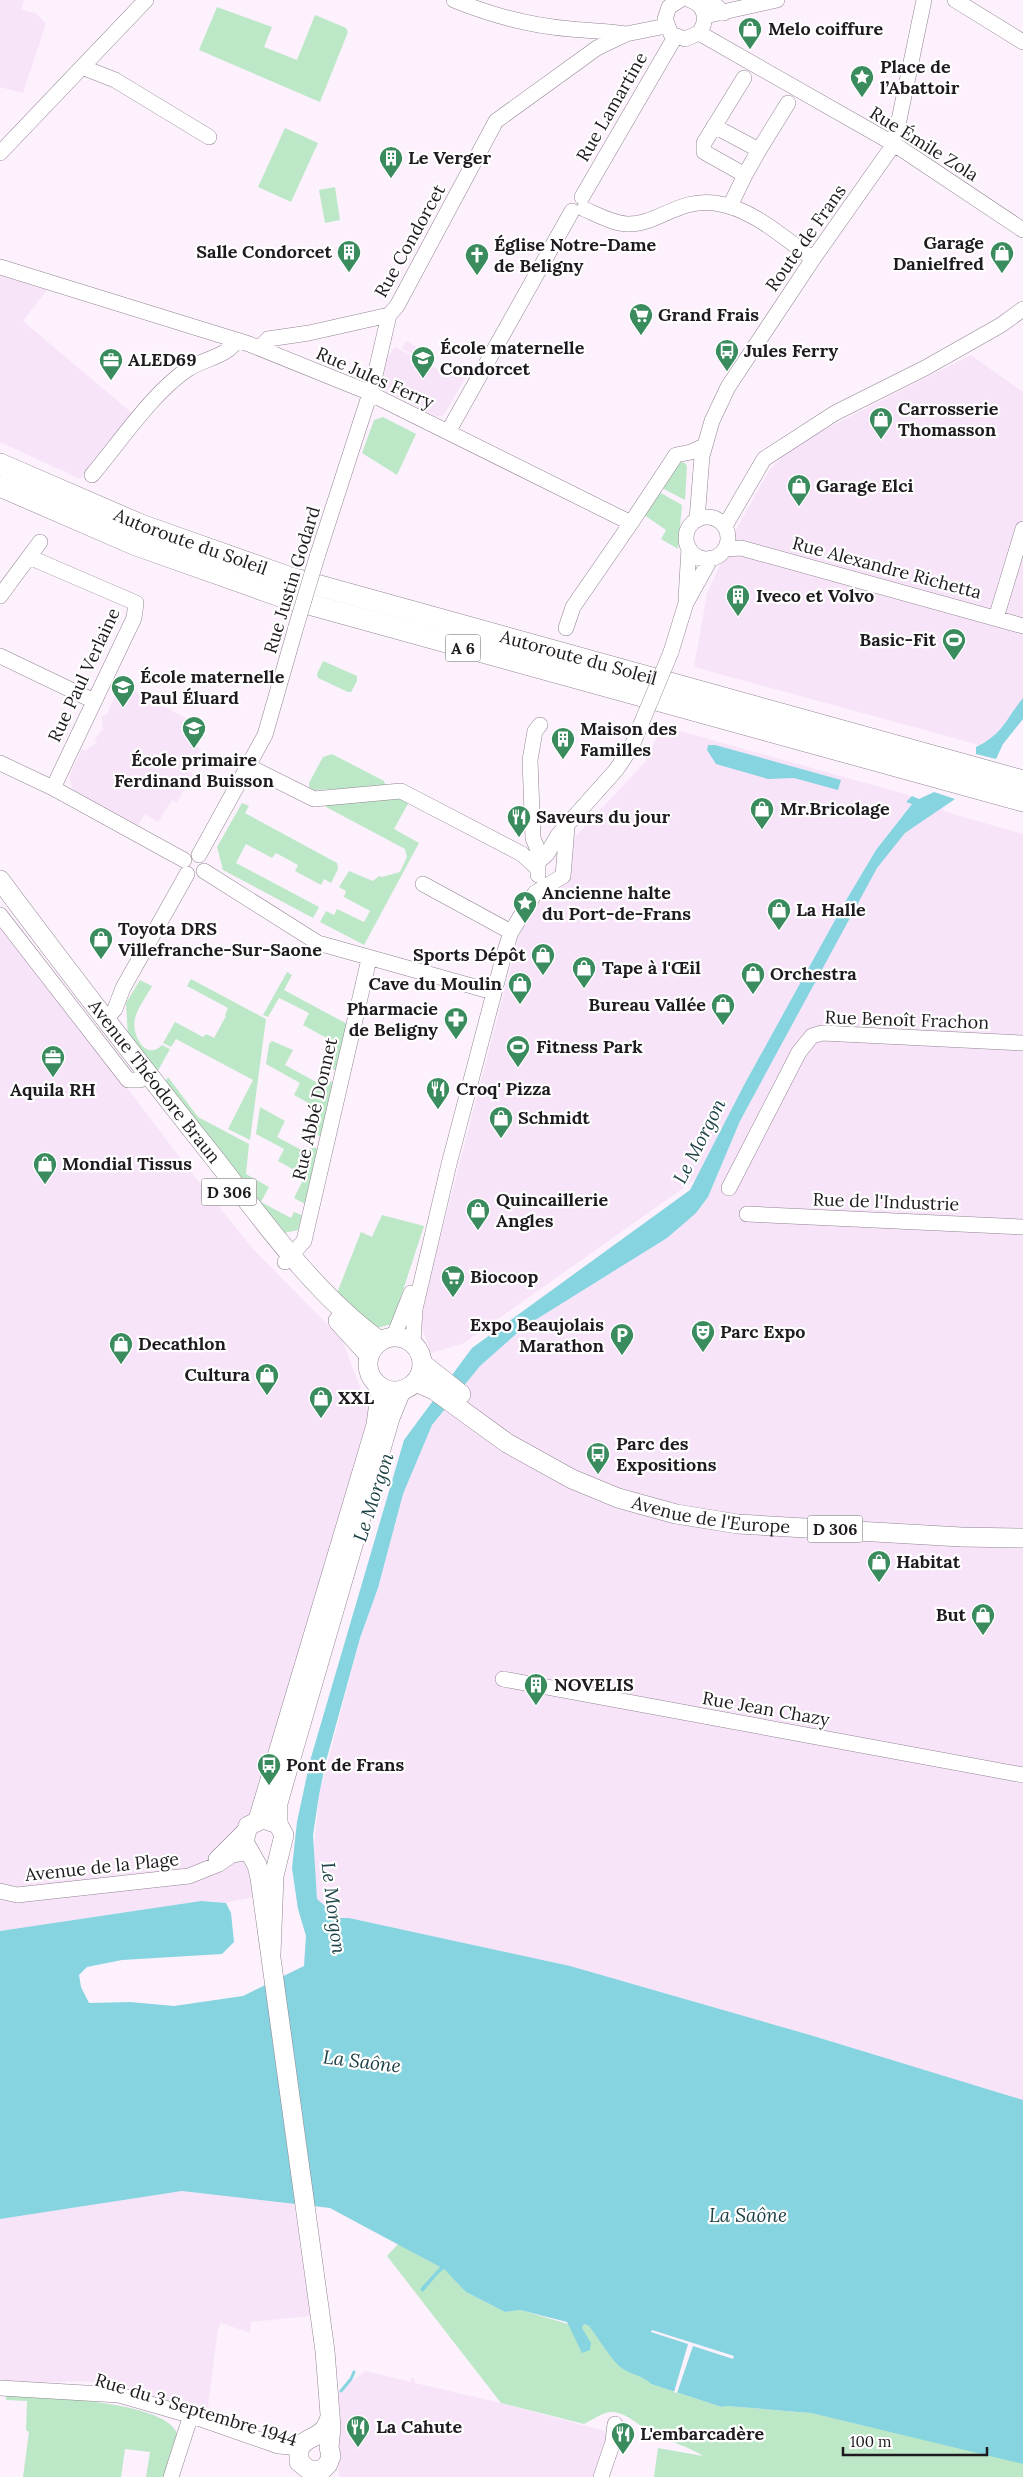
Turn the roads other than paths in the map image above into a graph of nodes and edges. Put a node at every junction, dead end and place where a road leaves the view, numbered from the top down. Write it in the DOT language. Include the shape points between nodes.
graph roads {
  1 [pos="146,0"];
  2 [pos="454,0"];
  3 [pos="690,0"];
  4 [pos="710,0"];
  5 [pos="777,0"];
  6 [pos="924,0"];
  7 [pos="955,0"];
  8 [pos="724,13"];
  9 [pos="705,16"];
  10 [pos="579,29"];
  11 [pos="671,31"];
  12 [pos="699,33"];
  13 [pos="626,34"];
  14 [pos="1023,42"];
  15 [pos="590,52"];
  16 [pos="82,67"];
  17 [pos="744,78"];
  18 [pos="788,103"];
  19 [pos="714,126"];
  20 [pos="209,137"];
  21 [pos="894,144"];
  22 [pos="759,150"];
  23 [pos="0,153"];
  24 [pos="744,175"];
  25 [pos="580,205"];
  26 [pos="730,206"];
  27 [pos="1023,230"];
  28 [pos="813,259"];
  29 [pos="0,267"];
  30 [pos="1023,309"];
  31 [pos="389,315"];
  32 [pos="232,339"];
  33 [pos="260,348"];
  34 [pos="370,393"];
  35 [pos="448,432"];
  36 [pos="698,449"];
  37 [pos="0,464"];
  38 [pos="92,475"];
  39 [pos="0,486"];
  40 [pos="697,520"];
  41 [pos="631,522"];
  42 [pos="1023,529"];
  43 [pos="726,538"];
  44 [pos="40,542"];
  45 [pos="690,548"];
  46 [pos="29,557"];
  47 [pos="711,558"];
  48 [pos="0,596"];
  49 [pos="686,603"];
  50 [pos="996,618"];
  51 [pos="1023,626"];
  52 [pos="566,628"];
  53 [pos="0,656"];
  54 [pos="94,702"];
  55 [pos="540,725"];
  56 [pos="0,763"];
  57 [pos="248,766"];
  58 [pos="1023,781"];
  59 [pos="53,788"];
  60 [pos="1023,801"];
  61 [pos="567,827"];
  62 [pos="198,855"];
  63 [pos="563,860"];
  64 [pos="540,863"];
  65 [pos="185,867"];
  66 [pos="204,871"];
  67 [pos="0,880"];
  68 [pos="549,883"];
  69 [pos="423,884"];
  70 [pos="0,898"];
  71 [pos="0,916"];
  72 [pos="511,932"];
  73 [pos="369,959"];
  74 [pos="122,988"];
  75 [pos="493,992"];
  76 [pos="92,1003"];
  77 [pos="96,1024"];
  78 [pos="1023,1043"];
  79 [pos="729,1188"];
  80 [pos="747,1214"];
  81 [pos="435,1226"];
  82 [pos="1023,1227"];
  83 [pos="288,1260"];
  84 [pos="412,1342"];
  85 [pos="381,1344"];
  86 [pos="423,1364"];
  87 [pos="437,1384"];
  88 [pos="409,1386"];
  89 [pos="381,1387"];
  90 [pos="1020,1538"];
  91 [pos="503,1679"];
  92 [pos="1023,1774"];
  93 [pos="278,1824"];
  94 [pos="251,1825"];
  95 [pos="279,1852"];
  96 [pos="251,1854"];
  97 [pos="207,1869"];
  98 [pos="0,1891"];
  99 [pos="270,1954"];
  100 [pos="0,2388"];
  101 [pos="196,2421"];
  102 [pos="615,2424"];
  103 [pos="316,2460"];
  104 [pos="171,2477"];
  105 [pos="602,2477"];
  1 -- 16 [label="street"];
  2 -- 10 [label="street" via="482,11"];
  3 -- 9 [label="street" via="703,10"];
  3 -- 11 [label="street" via="669,6 666,12"];
  4 -- 8 [label="street"];
  5 -- 8 [label="street"];
  6 -- 21 [label="street, Route de Frans"];
  7 -- 14 [label="street"];
  8 -- 9 [label="street"];
  9 -- 12 [label="street"];
  10 -- 13 [label="street"];
  10 -- 15 [label="street"];
  11 -- 12 [label="street" via="690,39"];
  11 -- 13 [label="street, Rue Condorcet"];
  11 -- 25 [label="street, Rue Lamartine"];
  12 -- 21 [label="street, Rue Émile Zola"];
  13 -- 15 [label="street, Rue Condorcet"];
  15 -- 31 [label="street, Rue Condorcet" via="496,121 402,298"];
  16 -- 20 [label="street" via="115,80"];
  16 -- 23 [label="street"];
  17 -- 19 [label="street"];
  18 -- 22 [label="street"];
  19 -- 22 [label="street"];
  19 -- 24 [label="street" via="704,143 704,152"];
  21 -- 27 [label="street, Rue Émile Zola"];
  21 -- 28 [label="street, Route de Frans"];
  22 -- 24 [label="street"];
  24 -- 26 [label="street"];
  25 -- 26 [label="street" via="626,224 650,219 684,204 704,202"];
  25 -- 35 [label="street, Rue Lamartine"];
  26 -- 28 [label="street" via="746,212"];
  28 -- 36 [label="street, Route de Frans" via="728,387"];
  29 -- 32 [label="street, Rue Jules Ferry"];
  30 -- 43 [label="street" via="925,368 835,412 764,459"];
  31 -- 33 [label="street, Rue Condorcet" via="268,339"];
  31 -- 34 [label="street, Rue Condorcet"];
  32 -- 33 [label="street, Rue Jules Ferry"];
  32 -- 38 [label="street" via="225,353 187,370 168,386"];
  33 -- 34 [label="street, Rue Jules Ferry"];
  34 -- 35 [label="street, Rue Jules Ferry"];
  34 -- 57 [label="street, Rue Justin Godard, bridge" via="265,734"];
  35 -- 41 [label="street, Rue Jules Ferry"];
  36 -- 40 [label="street, Route de Frans"];
  36 -- 41 [label="street" via="676,455"];
  37 -- 58 [label="highway, Autoroute du Soleil / A 6" via="150,529 288,577"];
  39 -- 60 [label="highway, Autoroute du Soleil / A 6" via="127,542 292,600"];
  40 -- 43 [label="street" via="713,518"];
  40 -- 45 [label="street" via="687,536"];
  41 -- 52 [label="street" via="573,608"];
  42 -- 50 [label="street"];
  43 -- 47 [label="street" via="717,556"];
  43 -- 50 [label="street, Rue Alexandre Richetta" via="741,548"];
  44 -- 46 [label="street"];
  45 -- 47 [label="street" via="697,555"];
  45 -- 49 [label="street"];
  46 -- 48 [label="street"];
  46 -- 54 [label="street, Rue Paul Verlaine" via="136,603 134,618"];
  47 -- 49 [label="street"];
  49 -- 61 [label="street, bridge" via="670,652 624,759"];
  50 -- 51 [label="street, Rue Alexandre Richetta"];
  53 -- 54 [label="street"];
  54 -- 59 [label="street, Rue Paul Verlaine"];
  55 -- 64 [label="street" via="535,730 530,760 533,838"];
  56 -- 59 [label="street"];
  57 -- 62 [label="street, Rue Justin Godard"];
  57 -- 64 [label="street" via="314,799 401,791"];
  59 -- 65 [label="street"];
  61 -- 63 [label="street"];
  61 -- 64 [label="street"];
  62 -- 65 [label="street" via="192,854"];
  62 -- 66 [label="street" via="205,863"];
  63 -- 64 [label="street" via="556,855"];
  63 -- 68 [label="street" via="564,876"];
  64 -- 68 [label="street" via="542,880"];
  64 -- 72 [label="street" via="518,903 511,920"];
  65 -- 66 [label="street" via="194,876"];
  65 -- 74 [label="street"];
  66 -- 73 [label="street" via="318,943"];
  67 -- 76 [label="main road, Avenue Théodore Braun / D 306"];
  68 -- 72 [label="street" via="535,893"];
  69 -- 72 [label="street"];
  70 -- 77 [label="main road, Avenue Théodore Braun / D 306"];
  71 -- 77 [label="street"];
  72 -- 75 [label="street"];
  73 -- 75 [label="street"];
  73 -- 83 [label="street, Rue Abbé Donnet" via="304,1241"];
  74 -- 76 [label="street" via="107,999"];
  74 -- 77 [label="street" via="115,1009"];
  75 -- 81 [label="street"];
  76 -- 77 [label="main road, Avenue Théodore Braun / D 306"];
  77 -- 83 [label="main road, Avenue Théodore Braun / D 306"];
  77 -- 83 [label="main road, Avenue Théodore Braun / D 306"];
  78 -- 79 [label="street, Rue Benoît Frachon" via="822,1033 812,1036 800,1052"];
  80 -- 82 [label="street, Rue de l'Industrie"];
  81 -- 84 [label="street" via="414,1309"];
  81 -- 85 [label="street"];
  83 -- 85 [label="main road, Avenue Théodore Braun / D 306"];
  84 -- 85 [label="main road"];
  84 -- 86 [label="main road" via="420,1352"];
  85 -- 89 [label="main road" via="369,1373"];
  86 -- 87 [label="main road, Avenue de l'Europe / D 306"];
  86 -- 88 [label="main road"];
  87 -- 88 [label="main road, Avenue de l'Europe / D 306"];
  87 -- 90 [label="main road, Avenue de l'Europe / D 306" via="511,1434 537,1461 618,1498 703,1520 746,1525"];
  88 -- 89 [label="main road" via="389,1391"];
  88 -- 93 [label="main road" via="390,1418 278,1803"];
  89 -- 94 [label="main road" via="376,1425"];
  91 -- 92 [label="street, Rue Jean Chazy"];
  93 -- 94 [label="main road" via="268,1819"];
  93 -- 95 [label="main road" via="284,1835"];
  94 -- 96 [label="main road" via="244,1842"];
  94 -- 97 [label="street, Avenue de la Plage"];
  95 -- 96 [label="main road" via="263,1859"];
  95 -- 99 [label="main road" via="274,1876"];
  96 -- 97 [label="street, Avenue de la Plage" via="232,1855"];
  96 -- 99 [label="main road" via="260,1878"];
  97 -- 98 [label="street, Avenue de la Plage" via="190,1876 132,1884 18,1895"];
  99 -- 103 [label="main road" via="326,2350 330,2417"];
  100 -- 101 [label="street, Rue du 3 Septembre 1944" via="119,2395"];
  101 -- 103 [label="street, Rue du 3 Septembre 1944" via="291,2447"];
  101 -- 104 [label="street"];
  102 -- 105 [label="street"];
}
